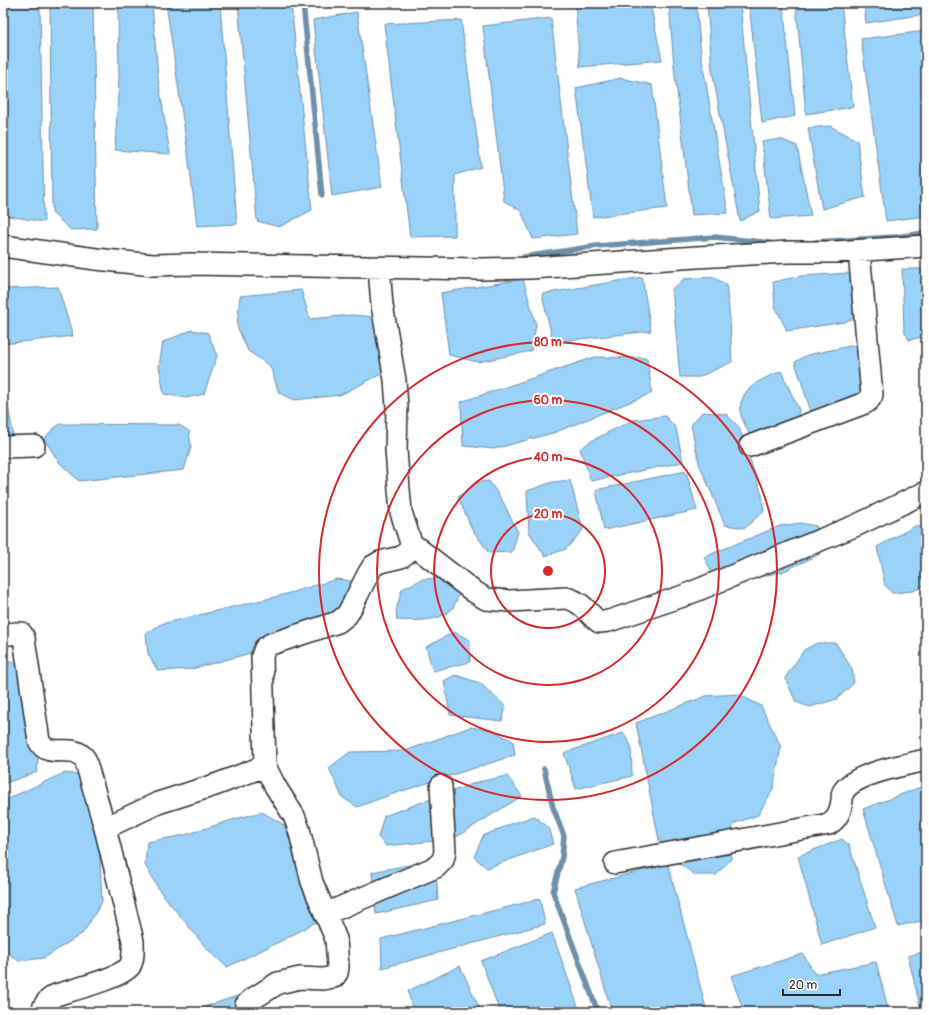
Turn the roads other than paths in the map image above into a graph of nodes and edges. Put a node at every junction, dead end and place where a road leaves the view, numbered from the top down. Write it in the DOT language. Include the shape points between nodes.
graph roads {
  1 [pos="3,246"];
  2 [pos="926,246"];
  3 [pos="859,251"];
  4 [pos="379,268"];
  5 [pos="34,446"];
  6 [pos="750,446"];
  7 [pos="3,447"];
  8 [pos="926,492"];
  9 [pos="411,543"];
  10 [pos="3,635"];
  11 [pos="926,760"];
  12 [pos="265,766"];
  13 [pos="441,786"];
  14 [pos="105,828"];
  15 [pos="615,863"];
  16 [pos="326,914"];
  17 [pos="42,1012"];
  18 [pos="246,1012"];
  1 -- 4 [label="street" via="153,265"];
  2 -- 3 [label="street"];
  3 -- 4 [label="street" via="788,252 531,268"];
  3 -- 6 [label="street" via="872,395 865,403"];
  4 -- 9 [label="street" via="382,306 395,380 398,489 401,512"];
  5 -- 7 [label="street"];
  8 -- 9 [label="street" via="814,543 683,596 609,621 598,622 584,607 567,598 509,601 486,599"];
  9 -- 12 [label="street" via="409,550 401,557 373,566 347,615 338,622 265,648 262,665"];
  10 -- 14 [label="street" via="21,633 24,638 39,741 49,750 76,751 82,754"];
  11 -- 15 [label="street" via="866,775 855,781 843,792 839,814 829,824"];
  12 -- 14 [label="street" via="158,804"];
  12 -- 16 [label="street" via="300,830 312,882"];
  13 -- 16 [label="street" via="445,851 443,860 436,867"];
  14 -- 17 [label="street" via="133,942 130,966 117,975 56,995 44,1005"];
  16 -- 18 [label="street" via="336,939 338,959 337,973 334,977 300,978 278,983 251,1000 246,1005"];
}
